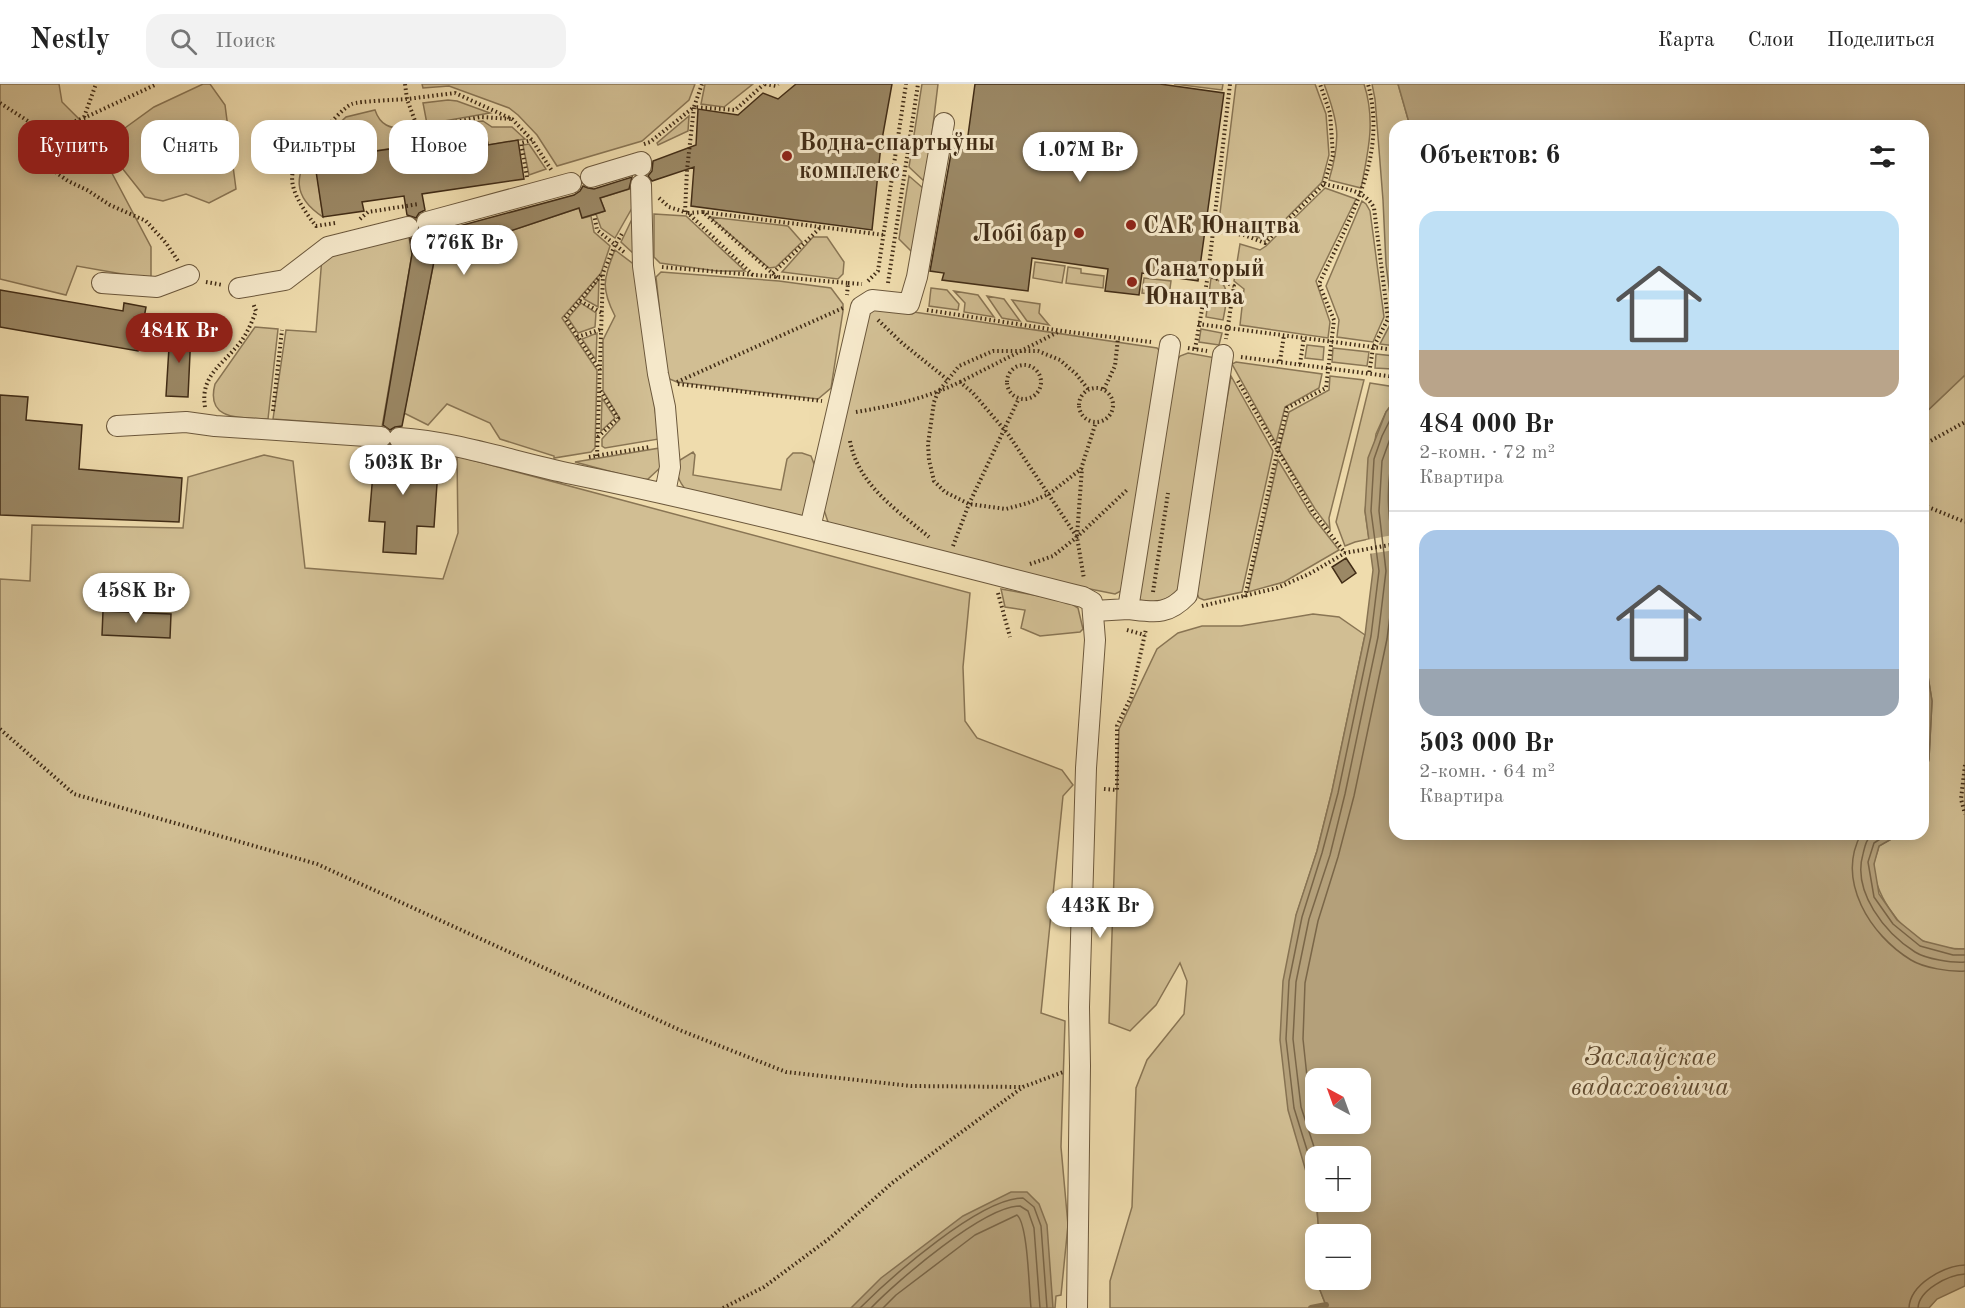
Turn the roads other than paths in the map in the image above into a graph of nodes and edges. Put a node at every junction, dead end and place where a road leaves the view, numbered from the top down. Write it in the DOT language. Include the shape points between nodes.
graph roads {
  1 [pos="944,123"];
  2 [pos="567,176"];
  3 [pos="591,177"];
  4 [pos="189,274"];
  5 [pos="102,283"];
  6 [pos="239,288"];
  7 [pos="1170,345"];
  8 [pos="1223,355"];
  9 [pos="117,426"];
  10 [pos="665,493"];
  11 [pos="810,528"];
  12 [pos="1088,604"];
  13 [pos="1128,609"];
  14 [pos="1077,1308"];
  1 -- 11 [label="street" via="909,304 872,300 851,310 837,409"];
  2 -- 6 [label="street" via="328,247 285,280"];
  3 -- 10 [label="street" via="642,162 644,265 670,467"];
  4 -- 5 [label="street" via="157,287"];
  7 -- 13 [label="street"];
  8 -- 13 [label="street" via="1187,595 1165,611"];
  9 -- 10 [label="street" via="186,422 390,438 474,449 551,470"];
  10 -- 11 [label="street"];
  11 -- 12 [label="street"];
  12 -- 13 [label="street"];
  12 -- 14 [label="street" via="1095,640 1086,768 1079,1007"];
}
